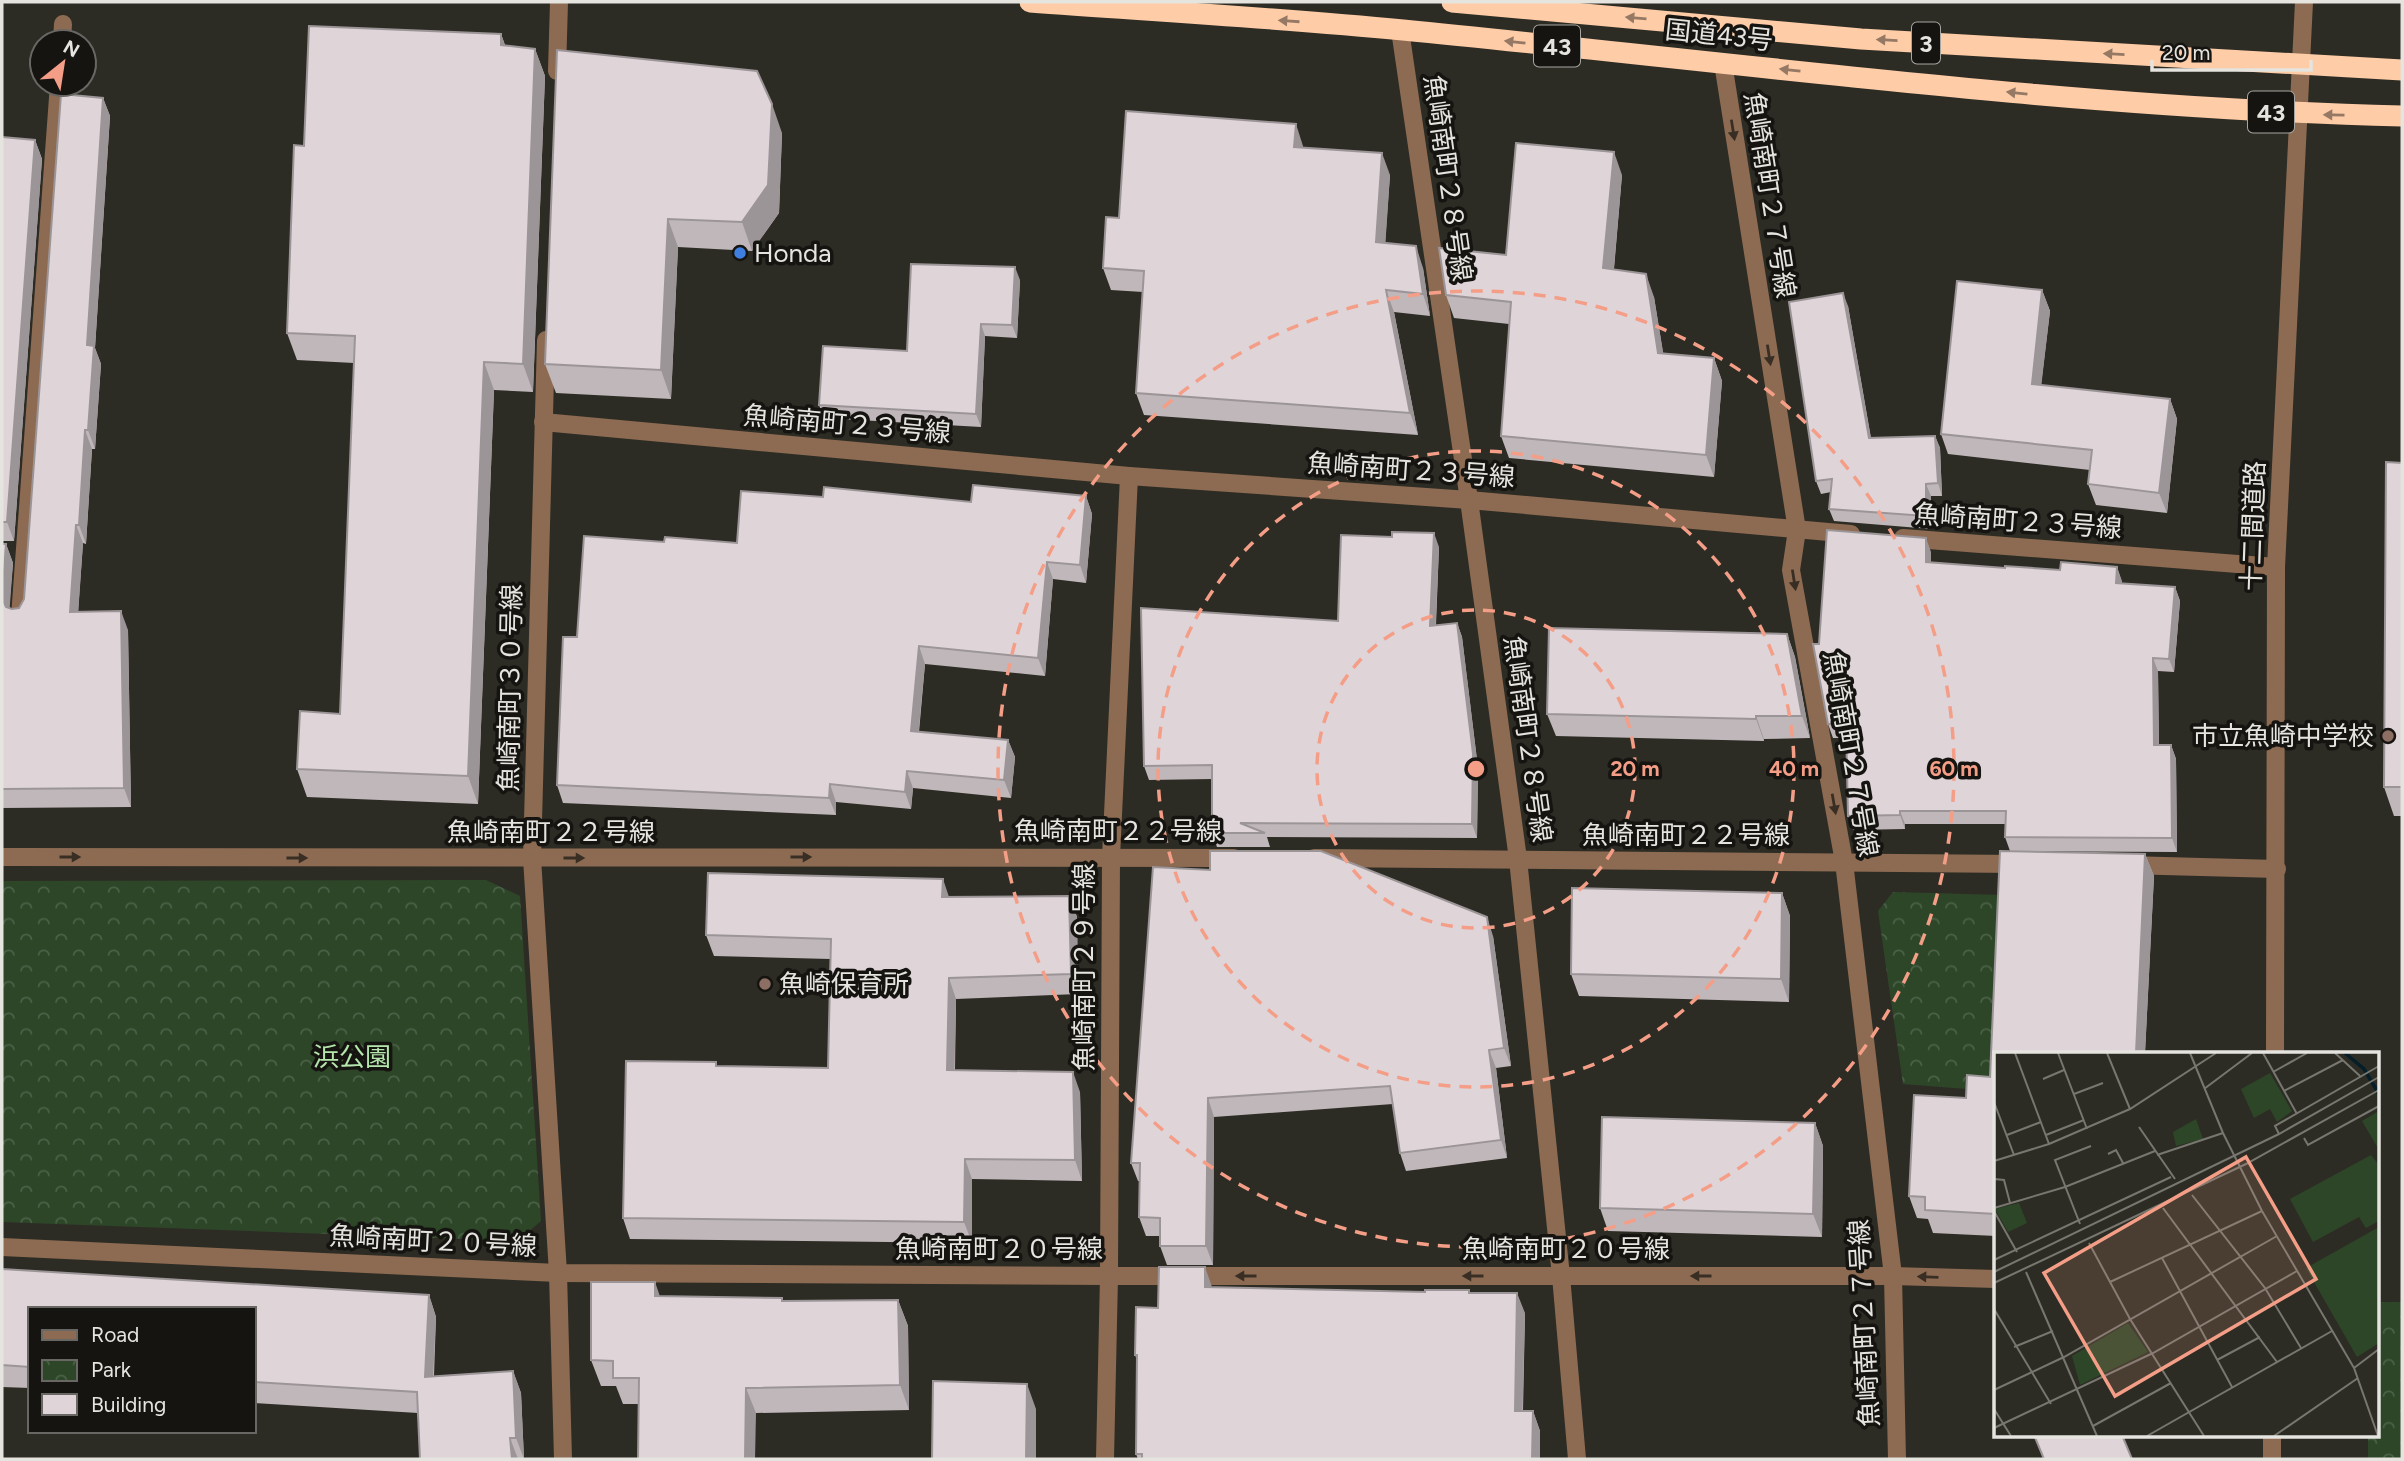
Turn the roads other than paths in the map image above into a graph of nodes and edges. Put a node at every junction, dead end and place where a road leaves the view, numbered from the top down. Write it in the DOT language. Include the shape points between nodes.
graph roads {
  1 [pos="559,2"];
  2 [pos="1030,2"];
  3 [pos="1451,2"];
  4 [pos="2304,2"];
  5 [pos="63,24"];
  6 [pos="63,28"];
  7 [pos="1400,30"];
  8 [pos="1723,63"];
  9 [pos="2402,70"];
  10 [pos="556,94"];
  11 [pos="58,98"];
  12 [pos="2300,114"];
  13 [pos="2402,116"];
  14 [pos="547,326"];
  15 [pos="543,422"];
  16 [pos="1129,476"];
  17 [pos="1469,500"];
  18 [pos="1797,530"];
  19 [pos="2,551"];
  20 [pos="24,553"];
  21 [pos="2276,567"];
  22 [pos="20,617"];
  23 [pos="2,857"];
  24 [pos="1111,857"];
  25 [pos="532,858"];
  26 [pos="1246,858"];
  27 [pos="1301,858"];
  28 [pos="1518,859"];
  29 [pos="1844,862"];
  30 [pos="2039,864"];
  31 [pos="2109,865"];
  32 [pos="2277,869"];
  33 [pos="2275,1052"];
  34 [pos="2,1247"];
  35 [pos="558,1273"];
  36 [pos="1109,1276"];
  37 [pos="1561,1276"];
  38 [pos="1893,1276"];
  39 [pos="1994,1279"];
  40 [pos="2272,1436"];
  41 [pos="563,1459"];
  42 [pos="1105,1459"];
  43 [pos="1577,1459"];
  44 [pos="1897,1459"];
  45 [pos="2272,1459"];
  1 -- 10 [label="street"];
  7 -- 2 [label="highway, 国道43号 / 43, one-way"];
  9 -- 3 [label="highway, 3, one-way, bridge" via="1861,39"];
  4 -- 12 [label="street, 十二間道路"];
  5 -- 6 [label="street"];
  8 -- 7 [label="highway, 国道43号 / 43, one-way"];
  7 -- 17 [label="street, 魚崎南町２８号線"];
  12 -- 8 [label="highway, 国道43号 / 43, one-way" via="2051,97"];
  8 -- 18 [label="street, 魚崎南町２７号線, one-way"];
  11 -- 20 [label="street"];
  13 -- 12 [label="highway, 国道43号 / 43, one-way"];
  12 -- 21 [label="street, 十二間道路"];
  14 -- 15 [label="street, 魚崎南町３０号線"];
  15 -- 16 [label="street, 魚崎南町２３号線"];
  15 -- 25 [label="street, 魚崎南町３０号線"];
  16 -- 17 [label="street, 魚崎南町２３号線"];
  16 -- 24 [label="street, 魚崎南町２９号線"];
  17 -- 18 [label="street, 魚崎南町２３号線"];
  17 -- 28 [label="street, 魚崎南町２８号線"];
  18 -- 21 [label="street, 魚崎南町２３号線"];
  18 -- 29 [label="street, 魚崎南町２７号線, one-way" via="1791,570"];
  19 -- 20 [label="street"];
  20 -- 22 [label="street"];
  21 -- 32 [label="street, 十二間道路"];
  23 -- 25 [label="street, 魚崎南町２２号線, one-way"];
  25 -- 24 [label="street, 魚崎南町２２号線, one-way"];
  24 -- 26 [label="street, 魚崎南町２２号線"];
  24 -- 36 [label="street, 魚崎南町２９号線"];
  25 -- 35 [label="street, 魚崎南町３０号線"];
  27 -- 28 [label="street, 魚崎南町２２号線"];
  28 -- 29 [label="street, 魚崎南町２２号線"];
  28 -- 37 [label="street, 魚崎南町２８号線"];
  29 -- 30 [label="street, 魚崎南町２２号線"];
  29 -- 38 [label="street, 魚崎南町２７号線"];
  31 -- 32 [label="street"];
  32 -- 33 [label="street, 十二間道路"];
  34 -- 35 [label="street, 魚崎南町２０号線"];
  35 -- 36 [label="street, 魚崎南町２０号線"];
  35 -- 41 [label="street, 魚崎南町３０号線"];
  37 -- 36 [label="street, 魚崎南町２０号線, one-way"];
  36 -- 42 [label="street, 魚崎南町２９号線"];
  38 -- 37 [label="street, 魚崎南町２０号線, one-way"];
  37 -- 43 [label="street, 魚崎南町２８号線"];
  39 -- 38 [label="street, 魚崎南町２０号線, one-way"];
  38 -- 44 [label="street, 魚崎南町２７号線"];
  40 -- 45 [label="street"];
}
